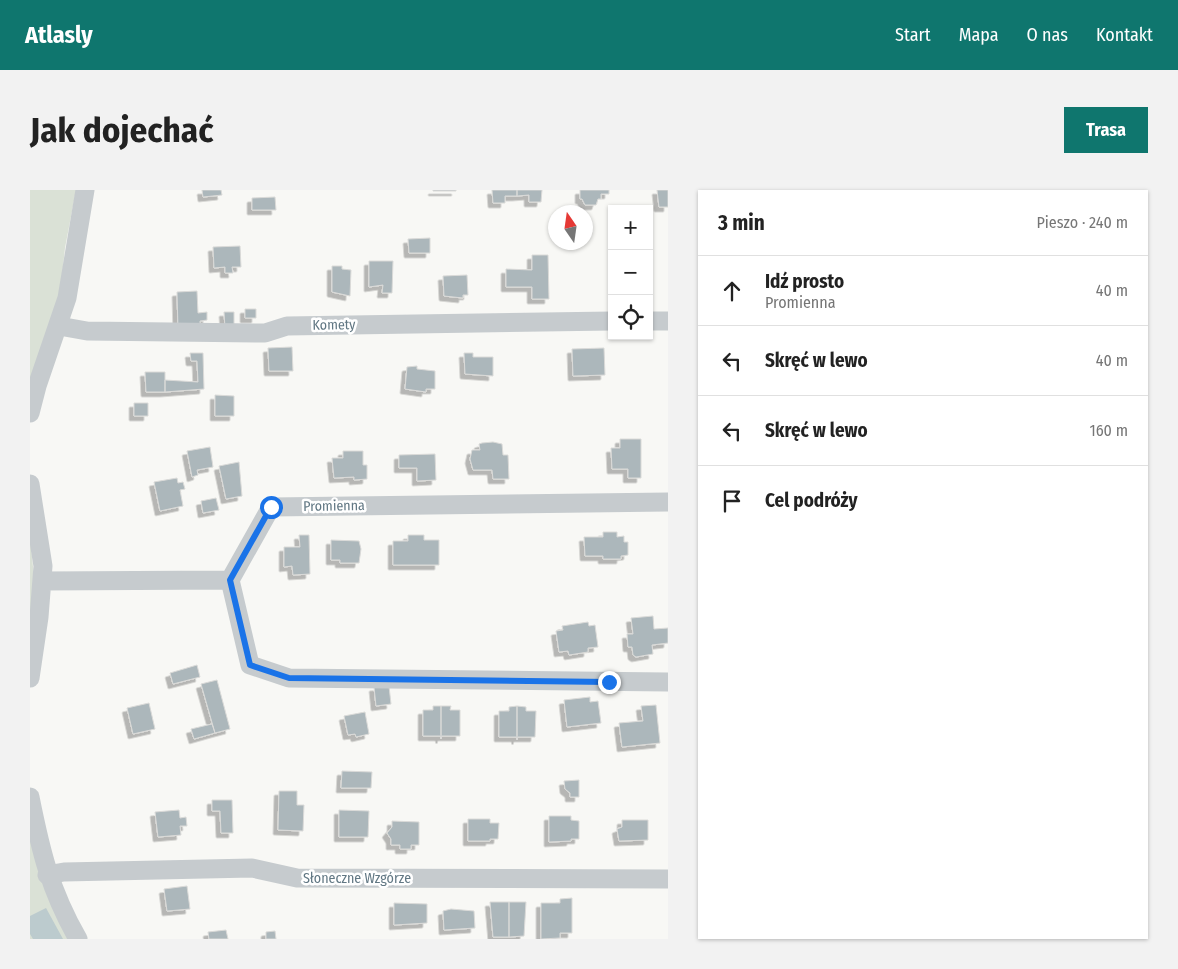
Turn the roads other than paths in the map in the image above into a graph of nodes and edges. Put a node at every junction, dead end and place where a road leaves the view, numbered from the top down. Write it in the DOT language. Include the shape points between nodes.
graph roads {
  1 [pos="85,190"];
  2 [pos="653,321"];
  3 [pos="668,321"];
  4 [pos="608,322"];
  5 [pos="59,326"];
  6 [pos="30,413"];
  7 [pos="30,484"];
  8 [pos="668,502"];
  9 [pos="230,580"];
  10 [pos="42,581"];
  11 [pos="30,678"];
  12 [pos="668,682"];
  13 [pos="30,797"];
  14 [pos="47,875"];
  15 [pos="668,879"];
  16 [pos="78,939"];
  1 -- 5 [label="street" via="72,273"];
  2 -- 3 [label="street"];
  4 -- 5 [label="street, Komety" via="287,326 265,333 87,331"];
  5 -- 6 [label="street" via="36,386"];
  7 -- 10 [label="street" via="41,547"];
  8 -- 9 [label="street, Promienna" via="271,507"];
  9 -- 10 [label="street"];
  9 -- 12 [label="street" via="250,665 289,678"];
  10 -- 11 [label="street"];
  13 -- 14 [label="street"];
  14 -- 15 [label="street, Słoneczne Wzgórze" via="252,868 297,878"];
  14 -- 16 [label="street"];
}
